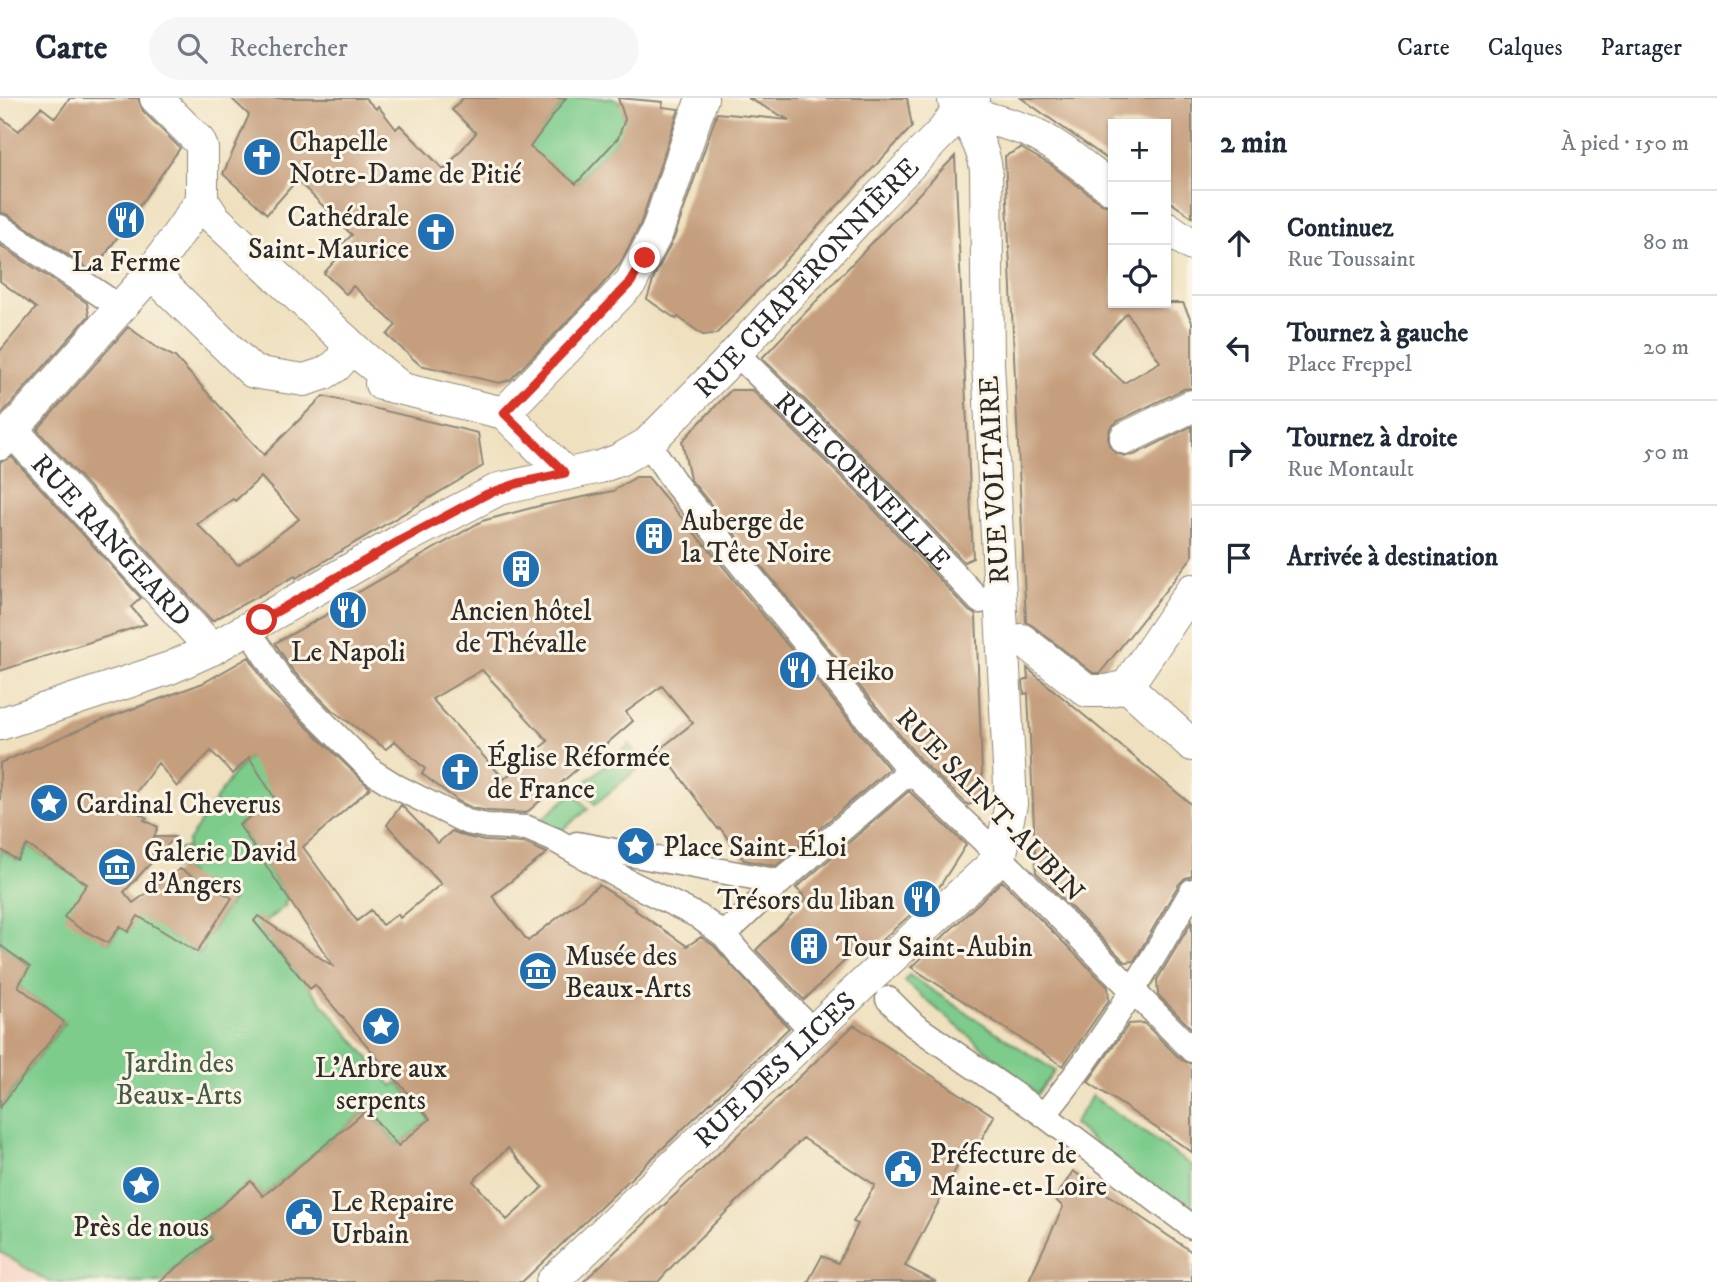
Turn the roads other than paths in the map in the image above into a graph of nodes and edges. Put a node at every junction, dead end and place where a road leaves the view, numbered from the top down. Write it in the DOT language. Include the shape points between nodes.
graph roads {
  1 [pos="156,98"];
  2 [pos="702,98"];
  3 [pos="960,100"];
  4 [pos="1108,186"];
  5 [pos="202,200"];
  6 [pos="0,226"];
  7 [pos="1171,230"];
  8 [pos="1192,245"];
  9 [pos="151,273"];
  10 [pos="121,308"];
  11 [pos="346,341"];
  12 [pos="746,363"];
  13 [pos="323,374"];
  14 [pos="401,388"];
  15 [pos="1192,406"];
  16 [pos="504,413"];
  17 [pos="7,438"];
  18 [pos="1126,438"];
  19 [pos="652,450"];
  20 [pos="565,473"];
  21 [pos="1192,590"];
  22 [pos="980,601"];
  23 [pos="1022,640"];
  24 [pos="259,646"];
  25 [pos="212,649"];
  26 [pos="1127,686"];
  27 [pos="0,723"];
  28 [pos="1192,745"];
  29 [pos="910,771"];
  30 [pos="555,840"];
  31 [pos="1000,859"];
  32 [pos="780,882"];
  33 [pos="1192,891"];
  34 [pos="724,935"];
  35 [pos="1135,991"];
  36 [pos="888,999"];
  37 [pos="803,1021"];
  38 [pos="1192,1050"];
  39 [pos="1044,1115"];
  40 [pos="1192,1227"];
  41 [pos="552,1282"];
  1 -- 5 [label="street" via="200,141"];
  2 -- 16 [label="street" via="657,232 631,282"];
  3 -- 4 [label="street" via="1032,133"];
  3 -- 19 [label="street, RUE CHAPERONNIÈRE" via="944,130"];
  3 -- 31 [label="street, RUE VOLTAIRE" via="986,170 989,377 1011,804"];
  5 -- 9 [label="street"];
  5 -- 11 [label="street" via="214,218"];
  6 -- 10 [label="street"];
  7 -- 8 [label="street"];
  9 -- 10 [label="street"];
  9 -- 13 [label="street" via="253,372 304,380"];
  10 -- 17 [label="street"];
  11 -- 13 [label="street" via="344,357"];
  11 -- 14 [label="street"];
  12 -- 22 [label="street, RUE CORNEILLE" via="876,490"];
  13 -- 14 [label="street"];
  14 -- 16 [label="street"];
  15 -- 18 [label="street"];
  16 -- 20 [label="street"];
  17 -- 25 [label="street, RUE RANGEARD"];
  19 -- 20 [label="street, RUE CHAPERONNIÈRE"];
  19 -- 29 [label="street, RUE SAINT-AUBIN" via="685,497"];
  20 -- 25 [label="street, RUE CHAPERONNIÈRE" via="487,494"];
  21 -- 26 [label="street"];
  23 -- 26 [label="street" via="1087,691"];
  24 -- 30 [label="street" via="281,680 373,772 467,822 527,828"];
  25 -- 27 [label="street, RUE CHAPERONNIÈRE" via="170,668"];
  26 -- 28 [label="street"];
  29 -- 31 [label="street, RUE SAINT-AUBIN"];
  29 -- 32 [label="street"];
  30 -- 32 [label="street"];
  30 -- 34 [label="street" via="698,916"];
  31 -- 35 [label="street, RUE SAINT-AUBIN"];
  31 -- 41 [label="street, RUE DES LICES"];
  32 -- 34 [label="street"];
  33 -- 35 [label="street"];
  34 -- 37 [label="street"];
  35 -- 38 [label="street, RUE SAINT-AUBIN"];
  35 -- 39 [label="street"];
  36 -- 39 [label="street" via="914,1025"];
  39 -- 40 [label="street"];
}
